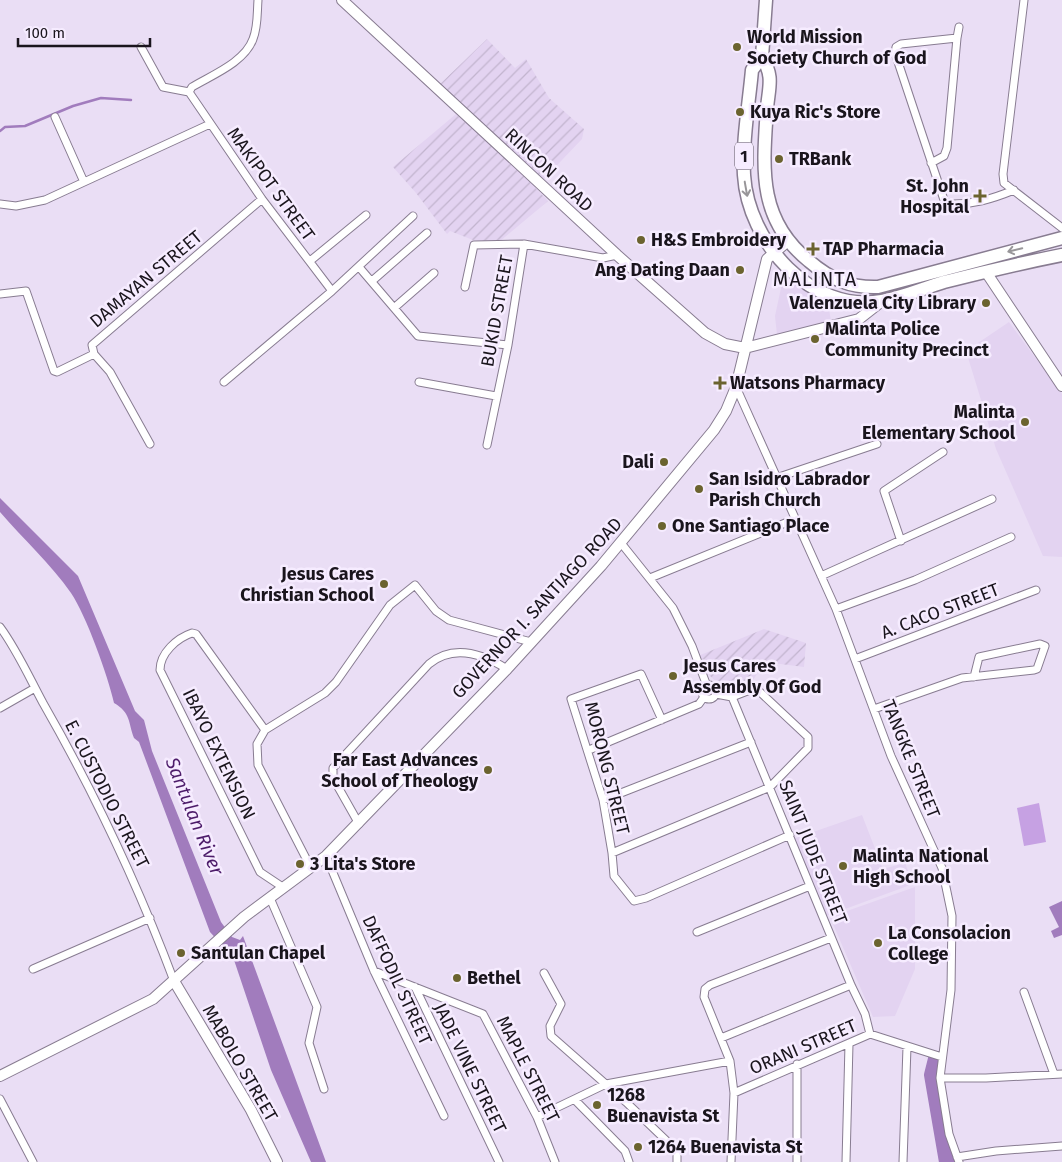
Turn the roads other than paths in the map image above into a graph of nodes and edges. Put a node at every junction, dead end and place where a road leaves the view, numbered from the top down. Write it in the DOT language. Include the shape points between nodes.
graph roads {
  1 [pos="258,0"];
  2 [pos="342,0"];
  3 [pos="766,0"];
  4 [pos="1024,0"];
  5 [pos="959,27"];
  6 [pos="957,38"];
  7 [pos="141,47"];
  8 [pos="762,57"];
  9 [pos="189,92"];
  10 [pos="56,117"];
  11 [pos="210,124"];
  12 [pos="932,163"];
  13 [pos="84,182"];
  14 [pos="1014,190"];
  15 [pos="262,199"];
  16 [pos="0,204"];
  17 [pos="366,215"];
  18 [pos="413,216"];
  19 [pos="1062,228"];
  20 [pos="427,234"];
  21 [pos="1062,238"];
  22 [pos="788,241"];
  23 [pos="524,244"];
  24 [pos="775,252"];
  25 [pos="616,255"];
  26 [pos="1062,255"];
  27 [pos="310,262"];
  28 [pos="359,267"];
  29 [pos="986,272"];
  30 [pos="434,273"];
  31 [pos="942,276"];
  32 [pos="372,281"];
  33 [pos="917,283"];
  34 [pos="465,287"];
  35 [pos="332,291"];
  36 [pos="0,294"];
  37 [pos="882,301"];
  38 [pos="394,308"];
  39 [pos="508,345"];
  40 [pos="744,348"];
  41 [pos="94,354"];
  42 [pos="224,382"];
  43 [pos="420,382"];
  44 [pos="1062,386"];
  45 [pos="736,387"];
  46 [pos="496,396"];
  47 [pos="150,444"];
  48 [pos="876,444"];
  49 [pos="487,445"];
  50 [pos="944,452"];
  51 [pos="776,478"];
  52 [pos="992,499"];
  53 [pos="795,519"];
  54 [pos="1011,537"];
  55 [pos="902,540"];
  56 [pos="621,543"];
  57 [pos="822,576"];
  58 [pos="650,578"];
  59 [pos="1036,590"];
  60 [pos="836,609"];
  61 [pos="0,627"];
  62 [pos="531,642"];
  63 [pos="855,659"];
  64 [pos="506,668"];
  65 [pos="974,677"];
  66 [pos="707,686"];
  67 [pos="35,688"];
  68 [pos="716,694"];
  69 [pos="704,697"];
  70 [pos="732,697"];
  71 [pos="0,708"];
  72 [pos="874,709"];
  73 [pos="662,720"];
  74 [pos="265,730"];
  75 [pos="751,742"];
  76 [pos="588,750"];
  77 [pos="770,787"];
  78 [pos="603,800"];
  79 [pos="359,824"];
  80 [pos="790,835"];
  81 [pos="612,853"];
  82 [pos="326,856"];
  83 [pos="311,868"];
  84 [pos="810,886"];
  85 [pos="284,888"];
  86 [pos="270,898"];
  87 [pos="150,918"];
  88 [pos="697,932"];
  89 [pos="831,938"];
  90 [pos="33,970"];
  91 [pos="374,971"];
  92 [pos="544,973"];
  93 [pos="174,981"];
  94 [pos="851,986"];
  95 [pos="415,987"];
  96 [pos="1024,992"];
  97 [pos="870,1034"];
  98 [pos="721,1038"];
  99 [pos="848,1044"];
  100 [pos="908,1047"];
  101 [pos="942,1057"];
  102 [pos="730,1061"];
  103 [pos="797,1064"];
  104 [pos="1054,1074"];
  105 [pos="1062,1074"];
  106 [pos="0,1076"];
  107 [pos="940,1078"];
  108 [pos="606,1084"];
  109 [pos="324,1089"];
  110 [pos="734,1093"];
  111 [pos="0,1099"];
  112 [pos="575,1100"];
  113 [pos="444,1116"];
  114 [pos="537,1117"];
  115 [pos="1062,1146"];
  116 [pos="958,1159"];
  117 [pos="33,1162"];
  118 [pos="277,1162"];
  119 [pos="499,1162"];
  120 [pos="556,1162"];
  121 [pos="629,1162"];
  122 [pos="677,1162"];
  123 [pos="731,1162"];
  124 [pos="797,1162"];
  125 [pos="846,1162"];
  126 [pos="903,1162"];
  1 -- 9 [label="street" via="254,38 248,50"];
  2 -- 25 [label="main road, RINCON ROAD"];
  3 -- 8 [label="highway, 1"];
  4 -- 14 [label="street" via="1003,174 1004,183"];
  5 -- 6 [label="street"];
  6 -- 12 [label="street" via="947,148 944,156"];
  6 -- 12 [label="street" via="896,47 895,53"];
  7 -- 9 [label="street" via="163,87"];
  8 -- 22 [label="highway, 1" via="770,71 764,180 767,199 780,231"];
  8 -- 24 [label="highway, 1, one-way" via="752,70 744,176 753,216"];
  9 -- 11 [label="street, MAKIPOT STREET"];
  10 -- 13 [label="street"];
  11 -- 13 [label="street"];
  11 -- 15 [label="street, MAKIPOT STREET"];
  12 -- 14 [label="street" via="944,200 949,204 986,201"];
  13 -- 16 [label="street" via="31,204"];
  14 -- 19 [label="street"];
  15 -- 27 [label="street, MAKIPOT STREET"];
  15 -- 41 [label="street, DAMAYAN STREET" via="92,344"];
  17 -- 27 [label="street"];
  18 -- 28 [label="street"];
  20 -- 32 [label="street"];
  21 -- 31 [label="highway, 1, one-way"];
  22 -- 24 [label="main road"];
  22 -- 33 [label="highway, 1" via="820,270 852,286"];
  23 -- 25 [label="street, BUKID STREET" via="603,258"];
  23 -- 34 [label="street" via="474,245"];
  23 -- 39 [label="street, BUKID STREET"];
  24 -- 37 [label="highway, 1" via="802,281 816,290 838,299"];
  24 -- 40 [label="main road, GOVERNOR I. SANTIAGO ROAD" via="765,263"];
  25 -- 40 [label="main road, RINCON ROAD" via="705,333 725,344"];
  26 -- 29 [label="highway, 1"];
  27 -- 35 [label="street, MAKIPOT STREET"];
  28 -- 32 [label="street"];
  28 -- 35 [label="street"];
  29 -- 31 [label="highway, 1"];
  29 -- 44 [label="main road"];
  30 -- 38 [label="street"];
  31 -- 33 [label="highway, 1"];
  32 -- 38 [label="street"];
  33 -- 37 [label="highway, 1"];
  35 -- 42 [label="street"];
  36 -- 41 [label="street" via="26,291 54,371"];
  37 -- 40 [label="main road" via="859,319"];
  38 -- 39 [label="street" via="418,336"];
  39 -- 46 [label="street, BUKID STREET"];
  40 -- 45 [label="main road, GOVERNOR I. SANTIAGO ROAD"];
  41 -- 47 [label="street, DAMAYAN STREET" via="110,372"];
  43 -- 46 [label="street"];
  45 -- 51 [label="street, TANGKE STREET"];
  45 -- 56 [label="main road, GOVERNOR I. SANTIAGO ROAD" via="714,430"];
  46 -- 49 [label="street, BUKID STREET"];
  48 -- 51 [label="street"];
  50 -- 55 [label="street" via="884,491"];
  51 -- 53 [label="street, TANGKE STREET"];
  52 -- 55 [label="street"];
  53 -- 57 [label="street, TANGKE STREET"];
  53 -- 58 [label="street"];
  54 -- 60 [label="street" via="915,580"];
  55 -- 57 [label="street"];
  56 -- 58 [label="street"];
  56 -- 62 [label="main road, GOVERNOR I. SANTIAGO ROAD"];
  57 -- 60 [label="street, TANGKE STREET"];
  58 -- 66 [label="street" via="673,608"];
  59 -- 63 [label="street, A. CACO STREET"];
  60 -- 63 [label="street, TANGKE STREET"];
  61 -- 67 [label="street, E. CUSTODIO STREET"];
  62 -- 64 [label="main road, GOVERNOR I. SANTIAGO ROAD"];
  62 -- 74 [label="street" via="449,620 436,611 415,585 390,605 325,693"];
  63 -- 72 [label="street, TANGKE STREET"];
  64 -- 79 [label="main road, GOVERNOR I. SANTIAGO ROAD"];
  64 -- 79 [label="street" via="491,659 462,652 441,656 429,664 333,768 333,778"];
  65 -- 65 [label="street" via="1034,670 1039,667 1045,646 979,657"];
  65 -- 72 [label="street" via="962,678"];
  66 -- 68 [label="street" via="714,687"];
  66 -- 69 [label="street" via="702,691"];
  67 -- 71 [label="street"];
  67 -- 87 [label="street, E. CUSTODIO STREET" via="82,772"];
  68 -- 69 [label="street" via="711,699"];
  68 -- 70 [label="street"];
  69 -- 73 [label="street" via="699,704"];
  70 -- 75 [label="street, SAINT JUDE STREET"];
  70 -- 77 [label="street" via="750,690 760,692 808,737 808,748"];
  72 -- 101 [label="street, TANGKE STREET" via="891,756 942,868 950,895 951,990"];
  73 -- 76 [label="street"];
  73 -- 76 [label="street, MORONG STREET" via="641,674 575,696 571,704"];
  74 -- 83 [label="street" via="257,744 258,765"];
  74 -- 85 [label="street, IBAYO EXTENSION" via="196,634 181,638 162,658 160,670 260,872"];
  75 -- 77 [label="street, SAINT JUDE STREET"];
  75 -- 78 [label="street"];
  76 -- 78 [label="street, MORONG STREET"];
  77 -- 80 [label="street, SAINT JUDE STREET"];
  77 -- 81 [label="street"];
  78 -- 81 [label="street, MORONG STREET"];
  79 -- 82 [label="main road, GOVERNOR I. SANTIAGO ROAD"];
  80 -- 81 [label="street, MORONG STREET" via="634,901 614,876"];
  80 -- 84 [label="street, SAINT JUDE STREET"];
  82 -- 83 [label="main road, GOVERNOR I. SANTIAGO ROAD"];
  82 -- 91 [label="street, DAFFODIL STREET"];
  83 -- 85 [label="main road, GOVERNOR I. SANTIAGO ROAD"];
  84 -- 88 [label="street"];
  84 -- 89 [label="street, SAINT JUDE STREET"];
  85 -- 86 [label="main road, GOVERNOR I. SANTIAGO ROAD"];
  86 -- 93 [label="main road, GOVERNOR I. SANTIAGO ROAD" via="205,950"];
  86 -- 109 [label="street" via="317,1007 309,1042"];
  87 -- 90 [label="street"];
  87 -- 93 [label="street, E. CUSTODIO STREET"];
  89 -- 94 [label="street, SAINT JUDE STREET"];
  89 -- 98 [label="street" via="705,989 704,997"];
  91 -- 95 [label="street, MAPLE STREET"];
  91 -- 113 [label="street, DAFFODIL STREET"];
  92 -- 108 [label="street" via="562,1004 550,1026 551,1036"];
  93 -- 106 [label="main road, GOVERNOR I. SANTIAGO ROAD" via="153,999"];
  93 -- 118 [label="main road, MABOLO STREET" via="251,1110"];
  94 -- 97 [label="street, SAINT JUDE STREET" via="865,1014"];
  94 -- 98 [label="street"];
  95 -- 114 [label="street, MAPLE STREET" via="483,1014"];
  95 -- 119 [label="street, JADE VINE STREET"];
  96 -- 104 [label="street"];
  97 -- 99 [label="street, ORANI STREET"];
  97 -- 100 [label="street, ORANI STREET"];
  98 -- 102 [label="street"];
  99 -- 103 [label="street, ORANI STREET"];
  99 -- 125 [label="street"];
  100 -- 101 [label="street, ORANI STREET"];
  100 -- 126 [label="street"];
  101 -- 107 [label="street, TANGKE STREET"];
  102 -- 108 [label="street"];
  102 -- 110 [label="street"];
  103 -- 110 [label="street, ORANI STREET"];
  103 -- 124 [label="street"];
  104 -- 105 [label="street"];
  104 -- 107 [label="street"];
  107 -- 116 [label="street, TANGKE STREET" via="949,1134"];
  108 -- 112 [label="street"];
  108 -- 122 [label="street" via="673,1147 677,1152"];
  110 -- 123 [label="street"];
  111 -- 117 [label="street"];
  112 -- 114 [label="street"];
  112 -- 121 [label="street" via="625,1151"];
  114 -- 120 [label="street, MAPLE STREET"];
  115 -- 116 [label="street" via="996,1150"];
}
